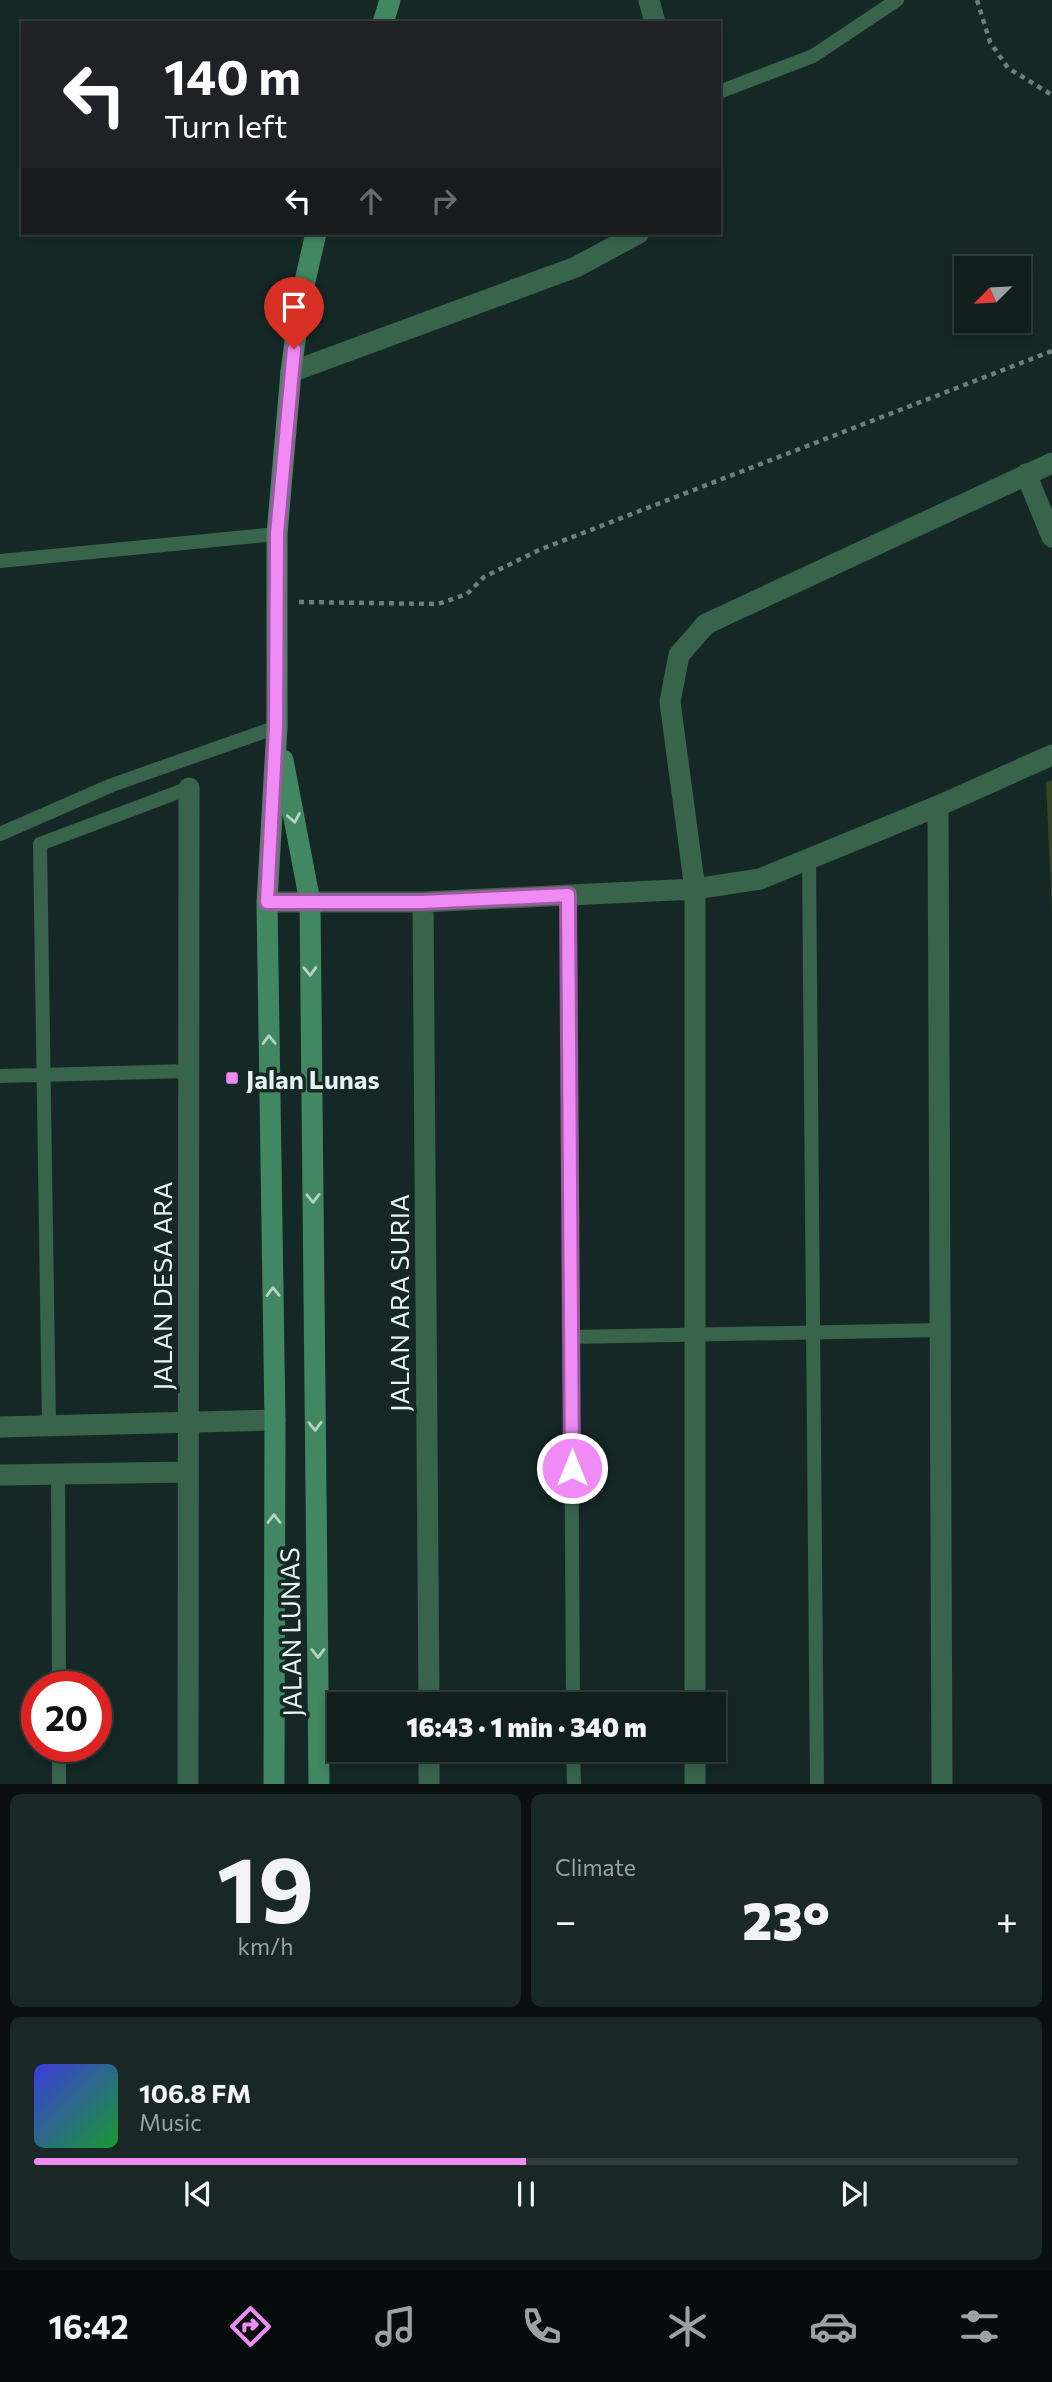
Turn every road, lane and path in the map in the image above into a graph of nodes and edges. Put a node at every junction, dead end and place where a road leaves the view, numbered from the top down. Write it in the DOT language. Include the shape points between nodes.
graph roads {
  1 [pos="390,0"];
  2 [pos="649,0"];
  3 [pos="897,0"];
  4 [pos="977,0"];
  5 [pos="384,21"];
  6 [pos="654,21"];
  7 [pos="721,91"];
  8 [pos="1052,96"];
  9 [pos="316,235"];
  10 [pos="635,235"];
  11 [pos="1052,351"];
  12 [pos="291,372"];
  13 [pos="1052,463"];
  14 [pos="1026,474"];
  15 [pos="277,534"];
  16 [pos="1052,537"];
  17 [pos="0,561"];
  18 [pos="277,602"];
  19 [pos="276,727"];
  20 [pos="1052,755"];
  21 [pos="189,788"];
  22 [pos="937,806"];
  23 [pos="0,834"];
  24 [pos="809,859"];
  25 [pos="695,889"];
  26 [pos="568,895"];
  27 [pos="267,902"];
  28 [pos="310,902"];
  29 [pos="422,902"];
  30 [pos="189,1072"];
  31 [pos="45,1075"];
  32 [pos="0,1076"];
  33 [pos="940,1330"];
  34 [pos="813,1332"];
  35 [pos="695,1335"];
  36 [pos="571,1337"];
  37 [pos="275,1420"];
  38 [pos="188,1422"];
  39 [pos="49,1425"];
  40 [pos="0,1427"];
  41 [pos="188,1472"];
  42 [pos="58,1474"];
  43 [pos="0,1475"];
  44 [pos="59,1671"];
  45 [pos="429,1692"];
  46 [pos="573,1692"];
  47 [pos="695,1692"];
  48 [pos="59,1762"];
  49 [pos="429,1762"];
  50 [pos="573,1762"];
  51 [pos="695,1762"];
  52 [pos="59,1783"];
  53 [pos="188,1783"];
  54 [pos="274,1783"];
  55 [pos="319,1783"];
  56 [pos="429,1783"];
  57 [pos="574,1783"];
  58 [pos="695,1783"];
  59 [pos="817,1783"];
  60 [pos="942,1783"];
  1 -- 5 [label="main road"];
  2 -- 6 [label="street"];
  3 -- 7 [label="lane" via="813,56"];
  4 -- 8 [label="path" via="990,42 1009,68"];
  9 -- 12 [label="main road, JALAN LUNAS"];
  10 -- 12 [label="street" via="576,267"];
  11 -- 18 [label="path" via="539,550 485,577 467,594 438,604"];
  12 -- 15 [label="main road, JALAN LUNAS"];
  13 -- 14 [label="street"];
  14 -- 16 [label="street"];
  14 -- 25 [label="street" via="706,624 679,655 670,702"];
  15 -- 17 [label="lane"];
  15 -- 18 [label="main road, JALAN LUNAS"];
  18 -- 19 [label="main road, JALAN LUNAS"];
  19 -- 23 [label="lane" via="112,785"];
  19 -- 27 [label="main road, JALAN LUNAS"];
  19 -- 28 [label="main road, JALAN LUNAS, one-way"];
  20 -- 22 [label="street"];
  21 -- 30 [label="street, JALAN DESA ARA"];
  21 -- 31 [label="lane" via="40,844"];
  22 -- 24 [label="street"];
  22 -- 33 [label="street"];
  24 -- 25 [label="street" via="760,879"];
  24 -- 34 [label="lane"];
  25 -- 26 [label="street"];
  25 -- 35 [label="street"];
  26 -- 29 [label="street"];
  26 -- 36 [label="lane"];
  27 -- 28 [label="street"];
  37 -- 27 [label="main road, JALAN LUNAS, one-way"];
  28 -- 29 [label="street"];
  28 -- 55 [label="main road, JALAN LUNAS, one-way"];
  29 -- 45 [label="street, JALAN ARA SURIA"];
  30 -- 31 [label="lane"];
  30 -- 38 [label="street, JALAN DESA ARA"];
  31 -- 32 [label="lane"];
  31 -- 39 [label="lane"];
  33 -- 34 [label="lane"];
  33 -- 60 [label="street"];
  34 -- 35 [label="lane"];
  34 -- 59 [label="lane"];
  35 -- 36 [label="lane"];
  35 -- 47 [label="street"];
  36 -- 46 [label="lane"];
  37 -- 38 [label="street"];
  54 -- 37 [label="main road, JALAN LUNAS, one-way"];
  38 -- 39 [label="street"];
  38 -- 41 [label="street, JALAN DESA ARA"];
  39 -- 40 [label="street"];
  41 -- 42 [label="street"];
  41 -- 53 [label="street, JALAN DESA ARA"];
  42 -- 43 [label="street"];
  42 -- 44 [label="lane"];
  48 -- 52 [label="lane"];
  49 -- 56 [label="street"];
  50 -- 57 [label="lane"];
  51 -- 58 [label="street"];
}
